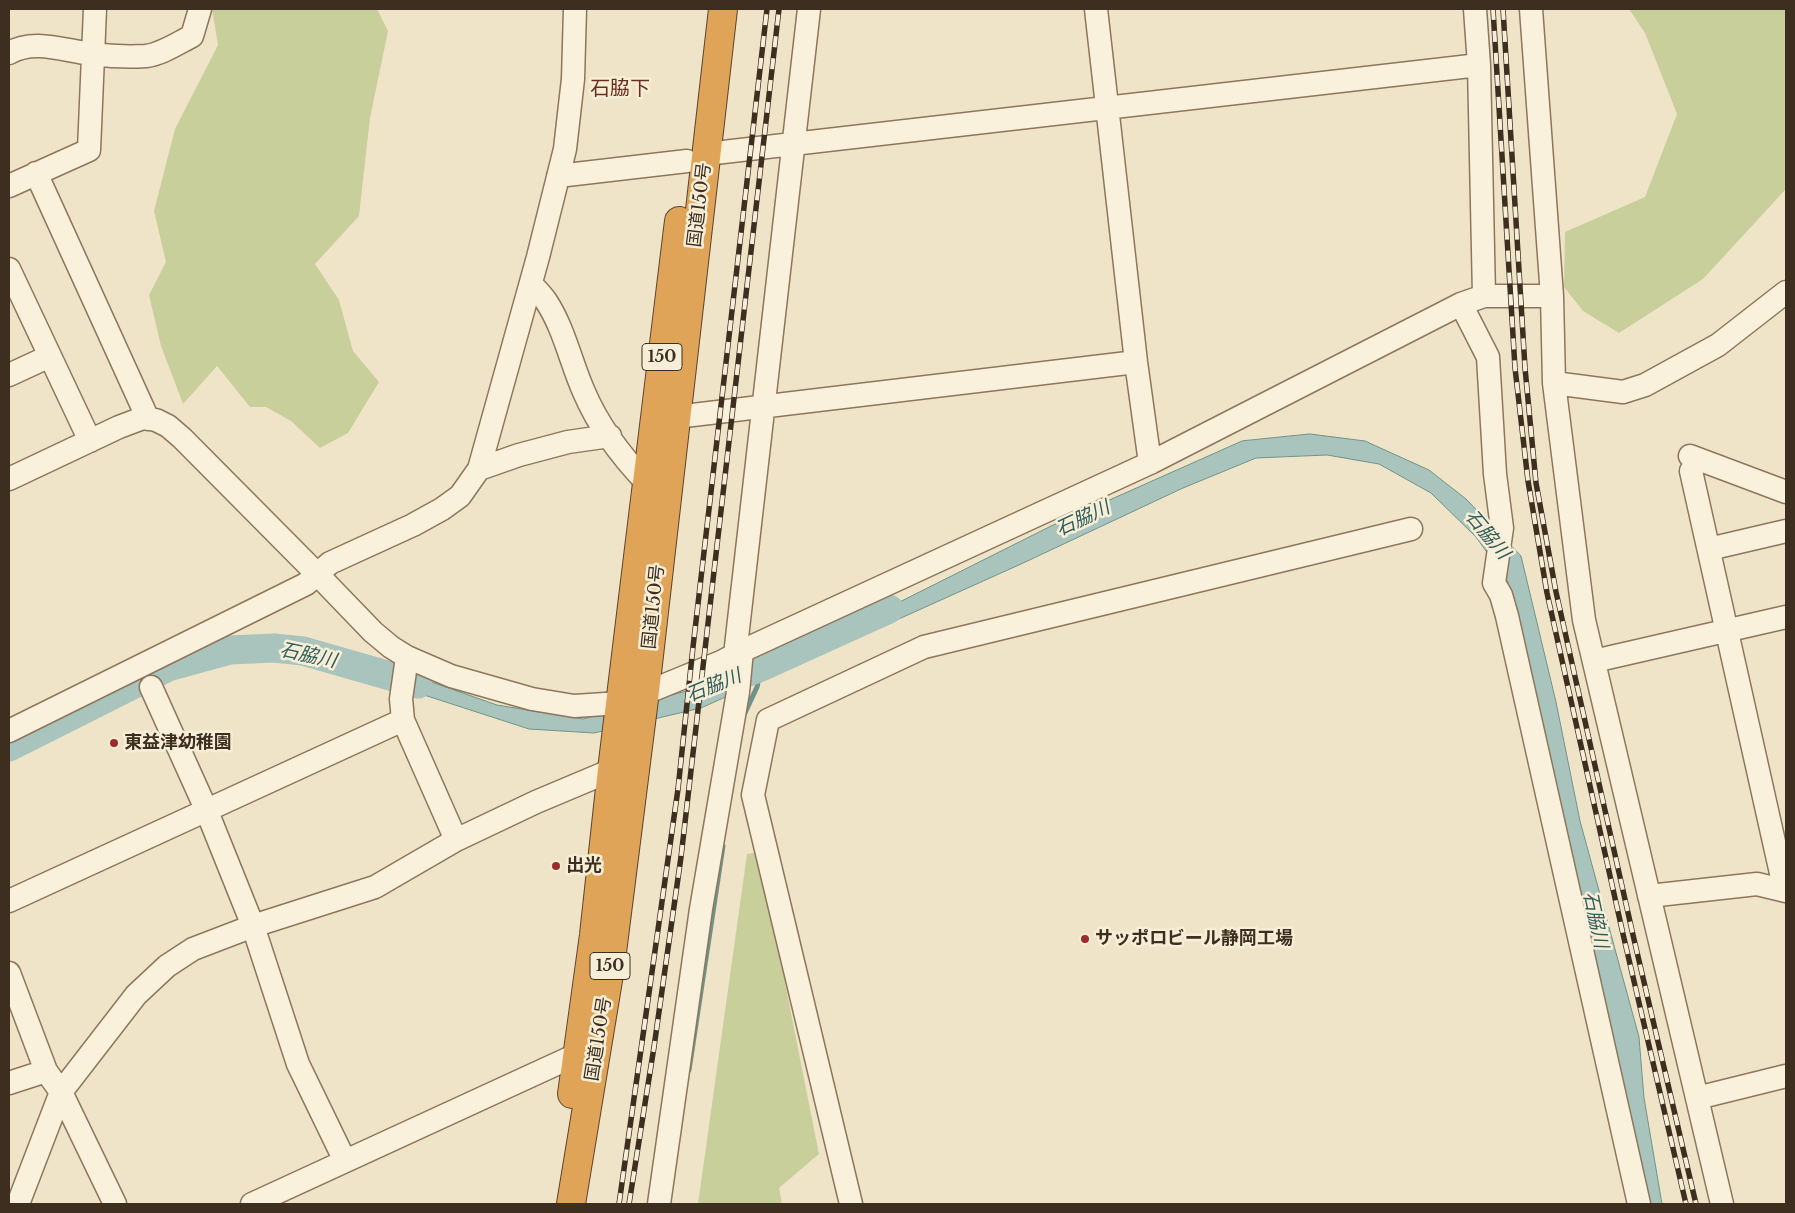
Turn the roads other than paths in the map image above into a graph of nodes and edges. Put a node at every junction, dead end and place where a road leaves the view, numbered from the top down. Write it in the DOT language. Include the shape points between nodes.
graph roads {
  1 [pos="95,9"];
  2 [pos="200,9"];
  3 [pos="575,9"];
  4 [pos="704,9"];
  5 [pos="723,9"];
  6 [pos="808,9"];
  7 [pos="1096,9"];
  8 [pos="1475,9"];
  9 [pos="1531,9"];
  10 [pos="9,53"];
  11 [pos="93,54"];
  12 [pos="1479,65"];
  13 [pos="1107,107"];
  14 [pos="793,144"];
  15 [pos="696,158"];
  16 [pos="36,173"];
  17 [pos="558,176"];
  18 [pos="9,186"];
  19 [pos="10,276"];
  20 [pos="531,284"];
  21 [pos="1786,292"];
  22 [pos="1484,296"];
  23 [pos="1552,296"];
  24 [pos="1461,304"];
  25 [pos="50,356"];
  26 [pos="1136,362"];
  27 [pos="9,375"];
  28 [pos="1554,383"];
  29 [pos="762,408"];
  30 [pos="676,417"];
  31 [pos="148,419"];
  32 [pos="610,436"];
  33 [pos="90,441"];
  34 [pos="1150,463"];
  35 [pos="479,469"];
  36 [pos="9,479"];
  37 [pos="647,483"];
  38 [pos="1786,492"];
  39 [pos="1411,529"];
  40 [pos="1786,531"];
  41 [pos="1709,549"];
  42 [pos="318,575"];
  43 [pos="1786,617"];
  44 [pos="1727,631"];
  45 [pos="738,653"];
  46 [pos="407,657"];
  47 [pos="1594,661"];
  48 [pos="151,687"];
  49 [pos="402,709"];
  50 [pos="631,710"];
  51 [pos="9,731"];
  52 [pos="612,770"];
  53 [pos="206,809"];
  54 [pos="456,840"];
  55 [pos="1786,891"];
  56 [pos="1649,896"];
  57 [pos="9,901"];
  58 [pos="253,926"];
  59 [pos="9,973"];
  60 [pos="576,1055"];
  61 [pos="46,1071"];
  62 [pos="1786,1076"];
  63 [pos="9,1083"];
  64 [pos="61,1092"];
  65 [pos="1698,1098"];
  66 [pos="345,1162"];
  67 [pos="18,1204"];
  68 [pos="115,1204"];
  69 [pos="252,1204"];
  70 [pos="554,1204"];
  71 [pos="571,1204"];
  72 [pos="659,1204"];
  73 [pos="851,1204"];
  74 [pos="1639,1204"];
  75 [pos="1722,1204"];
  1 -- 11 [label="street"];
  2 -- 11 [label="street" via="192,36 161,51 147,56"];
  3 -- 17 [label="street" via="573,79"];
  4 -- 15 [label="highway, 国道150号 / 150"];
  5 -- 15 [label="highway, 国道150号 / 150"];
  6 -- 14 [label="street"];
  7 -- 13 [label="street"];
  8 -- 12 [label="street"];
  9 -- 23 [label="street"];
  10 -- 11 [label="street" via="37,46"];
  11 -- 16 [label="street" via="89,150"];
  12 -- 13 [label="street"];
  12 -- 22 [label="street"];
  13 -- 14 [label="street"];
  13 -- 26 [label="street"];
  14 -- 15 [label="street"];
  14 -- 29 [label="street"];
  15 -- 17 [label="street"];
  15 -- 30 [label="highway, 国道150号 / 150"];
  15 -- 37 [label="highway, 国道150号 / 150"];
  16 -- 18 [label="street"];
  16 -- 31 [label="street"];
  17 -- 20 [label="street"];
  19 -- 25 [label="street"];
  20 -- 32 [label="street" via="546,300 556,318 584,393"];
  20 -- 35 [label="street"];
  21 -- 28 [label="street" via="1718,345 1645,385 1623,392"];
  22 -- 23 [label="street"];
  22 -- 24 [label="street"];
  23 -- 28 [label="street"];
  24 -- 34 [label="street"];
  24 -- 74 [label="street" via="1488,357 1495,474 1502,528 1494,583 1507,616"];
  25 -- 27 [label="street"];
  25 -- 33 [label="street"];
  26 -- 29 [label="street"];
  26 -- 34 [label="street"];
  28 -- 47 [label="street" via="1584,620"];
  29 -- 30 [label="street"];
  29 -- 45 [label="street"];
  30 -- 50 [label="highway, 国道150号 / 150"];
  31 -- 33 [label="street" via="119,427"];
  31 -- 42 [label="street" via="168,426"];
  32 -- 35 [label="street" via="568,442"];
  32 -- 37 [label="street" via="628,464"];
  33 -- 36 [label="street"];
  34 -- 45 [label="street"];
  35 -- 42 [label="street" via="460,496 442,509 330,563"];
  37 -- 50 [label="highway, 国道150号 / 150"];
  38 -- 41 [label="street" via="1691,464"];
  39 -- 73 [label="street" via="924,647 768,720 753,795"];
  40 -- 41 [label="street"];
  41 -- 44 [label="street"];
  42 -- 46 [label="street" via="373,632"];
  42 -- 51 [label="street" via="306,584"];
  43 -- 44 [label="street"];
  44 -- 47 [label="street"];
  44 -- 55 [label="street"];
  45 -- 50 [label="street"];
  45 -- 72 [label="street" via="738,692 701,909"];
  46 -- 49 [label="street"];
  46 -- 50 [label="street" via="451,676 532,699"];
  47 -- 56 [label="street"];
  48 -- 53 [label="street"];
  49 -- 53 [label="street"];
  49 -- 54 [label="street"];
  50 -- 52 [label="highway, 国道150号 / 150"];
  50 -- 71 [label="highway, 国道150号 / 150" via="610,968"];
  52 -- 54 [label="street"];
  52 -- 60 [label="highway, 国道150号 / 150" via="594,935"];
  53 -- 57 [label="street"];
  53 -- 58 [label="street"];
  54 -- 58 [label="street" via="375,887"];
  55 -- 56 [label="street" via="1757,884"];
  56 -- 65 [label="street"];
  58 -- 64 [label="street" via="194,949 167,966 136,995"];
  58 -- 66 [label="street" via="298,1064"];
  59 -- 61 [label="street"];
  60 -- 66 [label="street"];
  60 -- 70 [label="highway, 国道150号 / 150"];
  61 -- 63 [label="street"];
  61 -- 64 [label="street"];
  62 -- 65 [label="street"];
  64 -- 67 [label="street"];
  64 -- 68 [label="street"];
  65 -- 75 [label="street"];
  66 -- 69 [label="street"];
}
